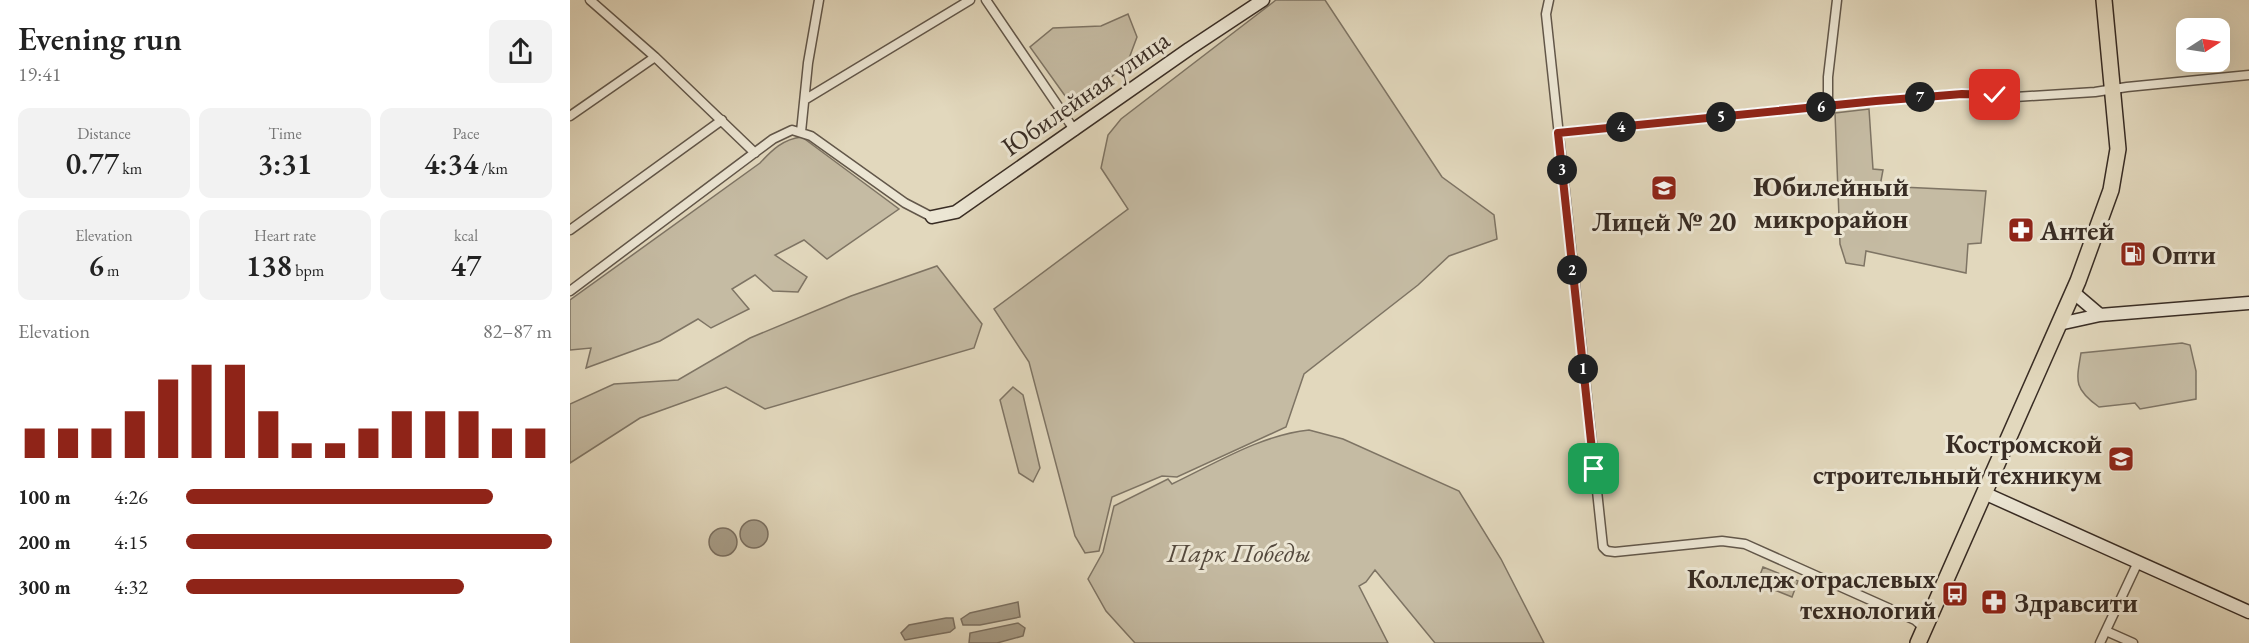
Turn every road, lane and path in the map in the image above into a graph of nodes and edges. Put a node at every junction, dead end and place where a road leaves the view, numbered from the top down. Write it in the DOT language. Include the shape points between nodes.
graph roads {
  1 [pos="591,0"];
  2 [pos="819,0"];
  3 [pos="970,0"];
  4 [pos="986,0"];
  5 [pos="1263,0"];
  6 [pos="1549,0"];
  7 [pos="1837,0"];
  8 [pos="2104,0"];
  9 [pos="655,57"];
  10 [pos="2249,75"];
  11 [pos="2114,89"];
  12 [pos="806,99"];
  13 [pos="1828,106"];
  14 [pos="570,116"];
  15 [pos="722,120"];
  16 [pos="1075,131"];
  17 [pos="801,132"];
  18 [pos="1558,133"];
  19 [pos="755,153"];
  20 [pos="932,217"];
  21 [pos="570,230"];
  22 [pos="570,291"];
  23 [pos="2073,292"];
  24 [pos="2249,303"];
  25 [pos="2100,315"];
  26 [pos="2059,324"];
  27 [pos="1984,493"];
  28 [pos="2138,562"];
  29 [pos="2249,612"];
  30 [pos="1924,628"];
  31 [pos="2106,631"];
  32 [pos="1918,643"];
  33 [pos="2100,643"];
  34 [pos="2133,643"];
  1 -- 9 [label="street"];
  2 -- 12 [label="street"];
  3 -- 12 [label="street"];
  4 -- 16 [label="street"];
  5 -- 16 [label="street, Юбилейная улица"];
  6 -- 18 [label="street" via="1546,14"];
  7 -- 13 [label="street"];
  8 -- 11 [label="highway"];
  9 -- 14 [label="street"];
  9 -- 15 [label="street"];
  10 -- 11 [label="street"];
  11 -- 13 [label="street" via="2015,97 1962,94"];
  11 -- 23 [label="highway" via="2118,149 2114,178"];
  12 -- 17 [label="street"];
  13 -- 18 [label="street"];
  15 -- 19 [label="street"];
  15 -- 21 [label="street"];
  16 -- 20 [label="street, Юбилейная улица" via="956,212"];
  17 -- 19 [label="street" via="782,134"];
  17 -- 20 [label="street"];
  18 -- 30 [label="street" via="1603,547 1615,552 1722,541 1745,544 1915,620"];
  19 -- 22 [label="street"];
  23 -- 25 [label="street"];
  23 -- 26 [label="highway"];
  24 -- 25 [label="street"];
  25 -- 26 [label="street"];
  26 -- 27 [label="highway"];
  27 -- 28 [label="street"];
  27 -- 30 [label="highway"];
  28 -- 29 [label="street"];
  28 -- 31 [label="street"];
  30 -- 32 [label="highway"];
  31 -- 33 [label="street"];
  31 -- 34 [label="street"];
}
